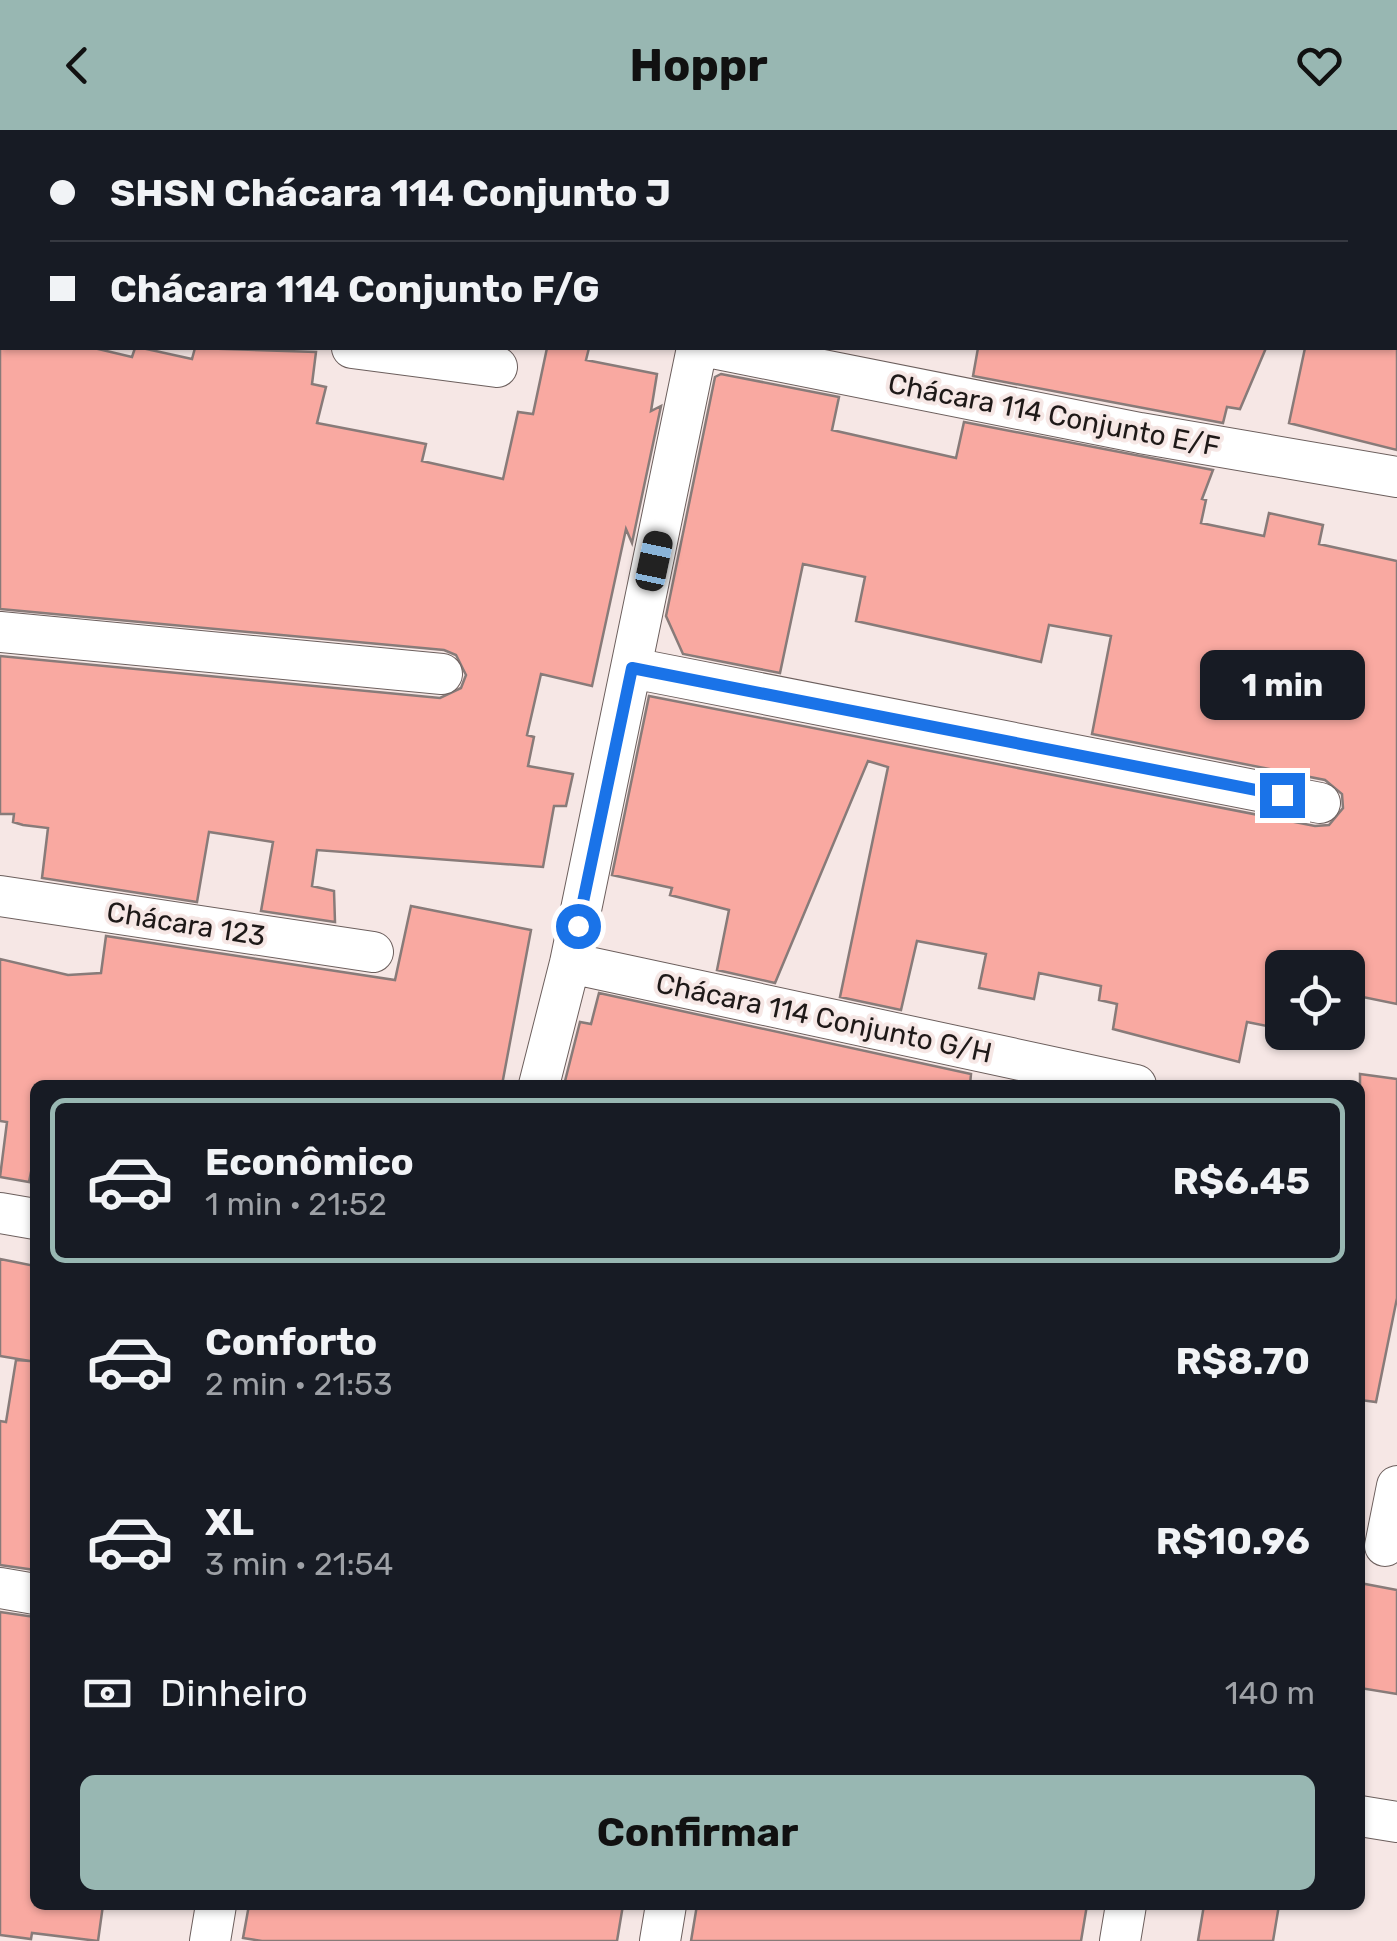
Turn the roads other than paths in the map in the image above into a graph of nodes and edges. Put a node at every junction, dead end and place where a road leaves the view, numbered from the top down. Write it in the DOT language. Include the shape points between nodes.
graph roads {
  1 [pos="367,350"];
  2 [pos="697,350"];
  3 [pos="722,350"];
  4 [pos="497,367"];
  5 [pos="1397,477"];
  6 [pos="0,632"];
  7 [pos="632,668"];
  8 [pos="442,674"];
  9 [pos="1320,803"];
  10 [pos="0,896"];
  11 [pos="373,952"];
  12 [pos="570,963"];
  13 [pos="540,1080"];
  14 [pos="1113,1080"];
  15 [pos="0,1213"];
  16 [pos="30,1218"];
  17 [pos="1397,1486"];
  18 [pos="1385,1546"];
  19 [pos="0,1588"];
  20 [pos="30,1593"];
  21 [pos="1365,1817"];
  22 [pos="1397,1822"];
  23 [pos="215,1910"];
  24 [pos="665,1910"];
  25 [pos="1125,1910"];
  26 [pos="210,1941"];
  27 [pos="660,1941"];
  28 [pos="1120,1941"];
  1 -- 4 [label="street"];
  2 -- 7 [label="street"];
  3 -- 5 [label="street, Chácara 114 Conjunto E/F"];
  6 -- 8 [label="street"];
  7 -- 9 [label="street"];
  7 -- 12 [label="street"];
  10 -- 11 [label="street, Chácara 123"];
  12 -- 13 [label="street"];
  12 -- 14 [label="street, Chácara 114 Conjunto G/H"];
  15 -- 16 [label="street"];
  17 -- 18 [label="street"];
  19 -- 20 [label="street"];
  21 -- 22 [label="street"];
  23 -- 26 [label="street"];
  24 -- 27 [label="street"];
  25 -- 28 [label="street"];
}
